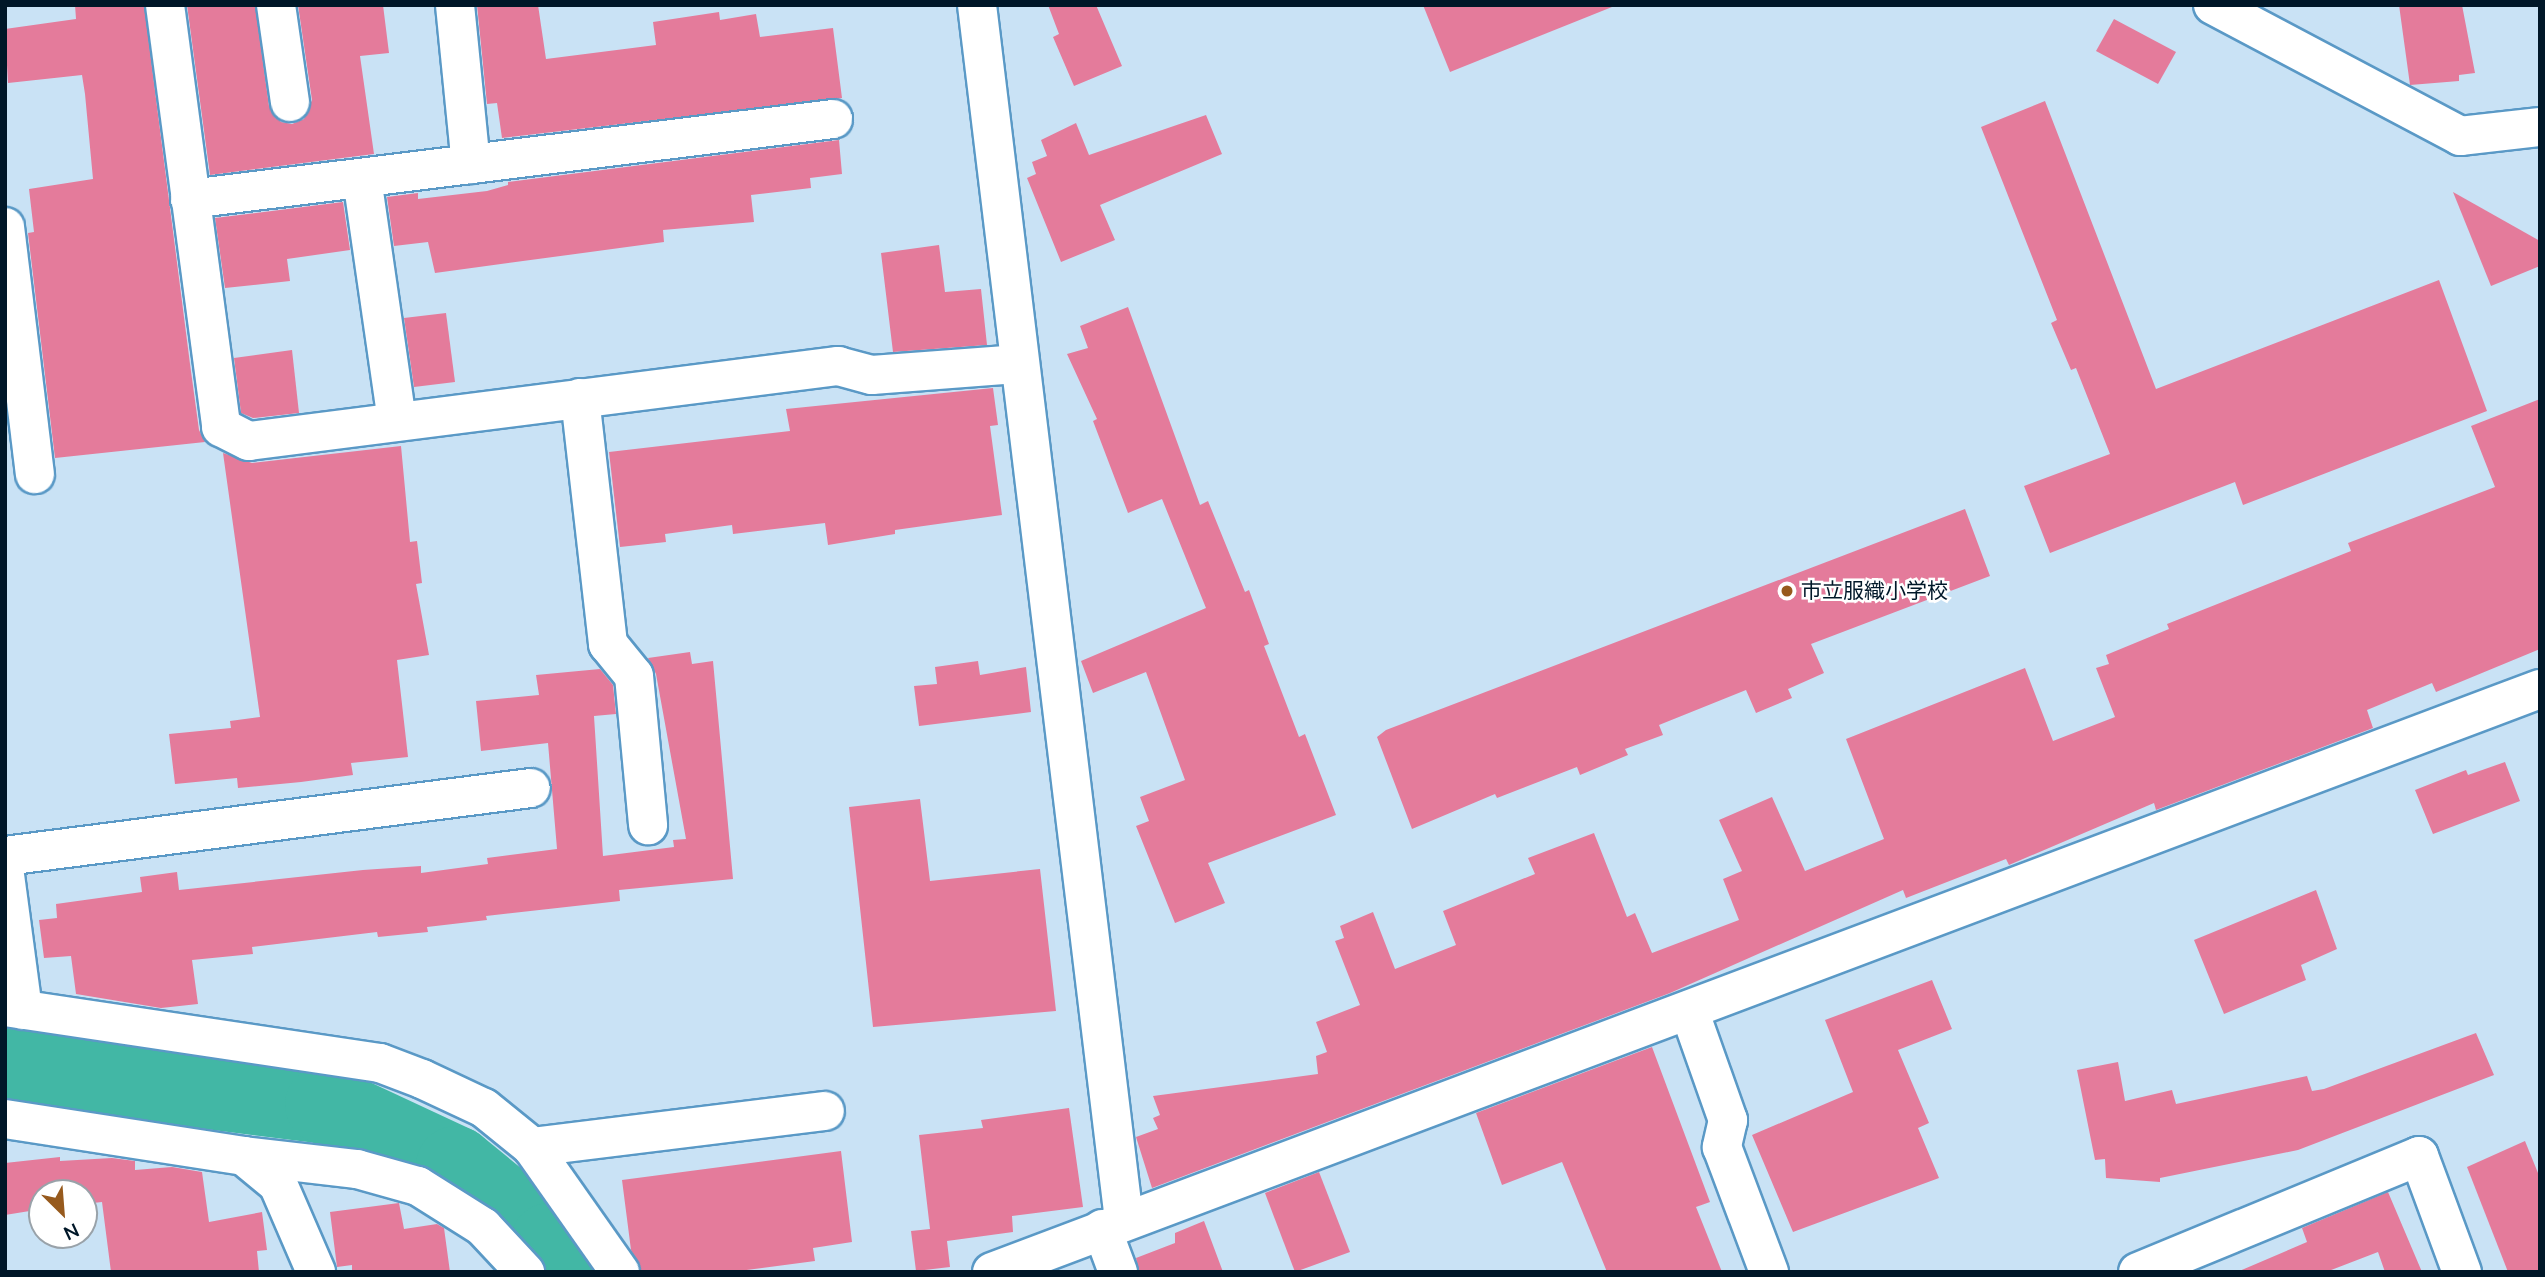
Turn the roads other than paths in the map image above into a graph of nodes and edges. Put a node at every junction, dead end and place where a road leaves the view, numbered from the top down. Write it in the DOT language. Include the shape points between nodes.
graph roads {
  1 [pos="165,5"];
  2 [pos="276,5"];
  3 [pos="455,5"];
  4 [pos="977,5"];
  5 [pos="2213,5"];
  6 [pos="290,102"];
  7 [pos="833,119"];
  8 [pos="2540,127"];
  9 [pos="471,164"];
  10 [pos="362,178"];
  11 [pos="190,199"];
  12 [pos="5,230"];
  13 [pos="1020,364"];
  14 [pos="580,398"];
  15 [pos="397,422"];
  16 [pos="35,474"];
  17 [pos="2540,689"];
  18 [pos="531,788"];
  19 [pos="648,825"];
  20 [pos="5,856"];
  21 [pos="5,875"];
  22 [pos="14,1008"];
  23 [pos="1689,1010"];
  24 [pos="825,1111"];
  25 [pos="5,1119"];
  26 [pos="532,1147"];
  27 [pos="244,1156"];
  28 [pos="1113,1224"];
  29 [pos="316,1272"];
  30 [pos="525,1272"];
  31 [pos="620,1272"];
  32 [pos="992,1272"];
  33 [pos="1118,1272"];
  34 [pos="1769,1272"];
  35 [pos="2138,1272"];
  36 [pos="2462,1272"];
  1 -- 11 [label="street"];
  2 -- 6 [label="street"];
  3 -- 9 [label="street"];
  4 -- 13 [label="street"];
  5 -- 8 [label="street" via="2460,136"];
  7 -- 9 [label="street"];
  9 -- 10 [label="street"];
  10 -- 11 [label="street"];
  10 -- 15 [label="street"];
  11 -- 15 [label="street" via="221,427 250,441"];
  12 -- 16 [label="street"];
  13 -- 14 [label="street" via="872,375 838,366"];
  13 -- 28 [label="street"];
  14 -- 15 [label="street"];
  14 -- 19 [label="street" via="608,644 634,676"];
  17 -- 23 [label="street"];
  18 -- 20 [label="street"];
  21 -- 22 [label="street"];
  22 -- 26 [label="street" via="380,1063 484,1108"];
  23 -- 28 [label="street"];
  23 -- 34 [label="street" via="1728,1120 1722,1147"];
  24 -- 26 [label="street"];
  25 -- 27 [label="street"];
  26 -- 31 [label="street"];
  27 -- 29 [label="street" via="278,1184"];
  27 -- 30 [label="street" via="357,1169 418,1186 482,1227"];
  28 -- 32 [label="street"];
  28 -- 33 [label="street"];
  35 -- 36 [label="street" via="2419,1156"];
}
